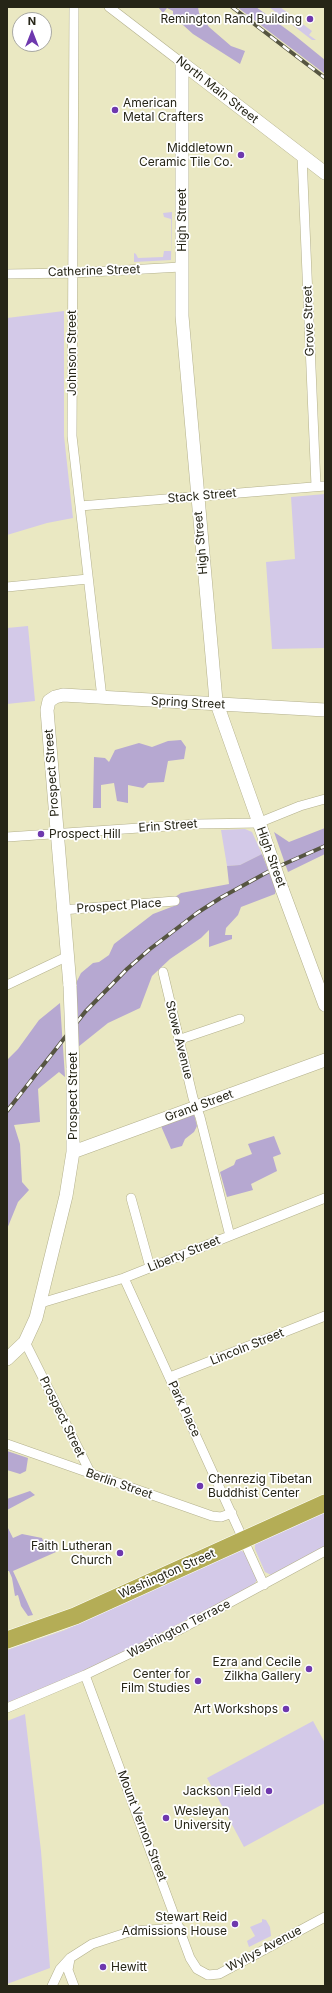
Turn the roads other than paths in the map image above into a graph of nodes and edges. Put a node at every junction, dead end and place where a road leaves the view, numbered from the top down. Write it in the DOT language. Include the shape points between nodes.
graph roads {
  1 [pos="74,7"];
  2 [pos="109,7"];
  3 [pos="182,63"];
  4 [pos="302,156"];
  5 [pos="325,173"];
  6 [pos="181,268"];
  7 [pos="7,274"];
  8 [pos="73,274"];
  9 [pos="320,486"];
  10 [pos="197,496"];
  11 [pos="80,506"];
  12 [pos="88,579"];
  13 [pos="7,587"];
  14 [pos="102,698"];
  15 [pos="51,699"];
  16 [pos="216,704"];
  17 [pos="325,710"];
  18 [pos="325,799"];
  19 [pos="258,823"];
  20 [pos="57,834"];
  21 [pos="7,837"];
  22 [pos="175,901"];
  23 [pos="62,910"];
  24 [pos="66,957"];
  25 [pos="163,972"];
  26 [pos="7,985"];
  27 [pos="325,1005"];
  28 [pos="240,1019"];
  29 [pos="178,1040"];
  30 [pos="325,1060"];
  31 [pos="196,1107"];
  32 [pos="73,1152"];
  33 [pos="131,1198"];
  34 [pos="325,1198"];
  35 [pos="230,1236"];
  36 [pos="150,1267"];
  37 [pos="124,1278"];
  38 [pos="41,1303"];
  39 [pos="325,1316"];
  40 [pos="25,1342"];
  41 [pos="7,1359"];
  42 [pos="170,1377"];
  43 [pos="7,1444"];
  44 [pos="91,1474"];
  45 [pos="325,1503"];
  46 [pos="232,1513"];
  47 [pos="244,1540"];
  48 [pos="325,1552"];
  49 [pos="264,1585"];
  50 [pos="7,1640"];
  51 [pos="85,1675"];
  52 [pos="7,1708"];
  53 [pos="325,1917"];
  54 [pos="180,1928"];
  55 [pos="70,1958"];
  56 [pos="202,1973"];
  57 [pos="52,1986"];
  58 [pos="74,1986"];
  1 -- 8 [label="street, Johnson Street"];
  2 -- 3 [label="street, North Main Street"];
  3 -- 4 [label="street, North Main Street"];
  3 -- 6 [label="street, High Street"];
  4 -- 5 [label="street, North Main Street"];
  4 -- 9 [label="street, Grove Street"];
  6 -- 8 [label="street, Catherine Street"];
  6 -- 10 [label="street, High Street" via="182,316"];
  7 -- 8 [label="street, Catherine Street"];
  8 -- 11 [label="street, Johnson Street" via="72,436"];
  9 -- 10 [label="street, Stack Street"];
  10 -- 11 [label="street, Stack Street"];
  10 -- 16 [label="street, High Street"];
  11 -- 12 [label="street, Johnson Street"];
  12 -- 13 [label="street"];
  12 -- 14 [label="street, Johnson Street"];
  14 -- 15 [label="street, Spring Street" via="63,696"];
  14 -- 16 [label="street, Spring Street"];
  15 -- 20 [label="street, Prospect Street" via="47,710"];
  16 -- 17 [label="street, Spring Street"];
  16 -- 19 [label="street, High Street"];
  18 -- 19 [label="street, Erin Street"];
  19 -- 20 [label="street, Erin Street" via="198,824"];
  19 -- 27 [label="street, High Street, bridge"];
  20 -- 21 [label="street, Erin Street"];
  20 -- 23 [label="street, Prospect Street"];
  22 -- 23 [label="street, Prospect Place"];
  23 -- 24 [label="street, Prospect Street"];
  24 -- 26 [label="street"];
  24 -- 32 [label="street, Prospect Street, bridge" via="70,986 73,1068"];
  25 -- 29 [label="street, Stowe Avenue"];
  28 -- 29 [label="street"];
  29 -- 31 [label="street, Stowe Avenue"];
  30 -- 31 [label="street, Grand Street"];
  31 -- 32 [label="street, Grand Street"];
  31 -- 35 [label="street, Stowe Avenue"];
  32 -- 38 [label="street, Prospect Street" via="70,1181"];
  33 -- 36 [label="street"];
  34 -- 35 [label="street, Liberty Street"];
  35 -- 36 [label="street, Liberty Street"];
  36 -- 37 [label="street, Liberty Street"];
  37 -- 38 [label="street, Liberty Street"];
  37 -- 42 [label="street, Park Place"];
  38 -- 40 [label="street, Prospect Street"];
  39 -- 42 [label="street, Lincoln Street"];
  40 -- 41 [label="street"];
  40 -- 44 [label="street, Prospect Street"];
  42 -- 46 [label="street, Park Place"];
  43 -- 44 [label="street, Berlin Street"];
  44 -- 46 [label="street, Berlin Street" via="212,1516 221,1517"];
  45 -- 47 [label="highway, Washington Street"];
  46 -- 47 [label="street, Park Place"];
  47 -- 49 [label="street, Park Place"];
  47 -- 50 [label="highway, Washington Street" via="75,1616"];
  48 -- 49 [label="street, Washington Terrace"];
  49 -- 51 [label="street, Washington Terrace" via="213,1613"];
  51 -- 52 [label="street, Washington Terrace"];
  51 -- 54 [label="street, Mount Vernon Street"];
  53 -- 56 [label="street, Wyllys Avenue" via="219,1974"];
  54 -- 55 [label="street" via="118,1934 92,1944"];
  54 -- 56 [label="street, Mount Vernon Street" via="193,1964"];
  55 -- 57 [label="street" via="60,1969"];
  55 -- 58 [label="street" via="68,1970"];
}
